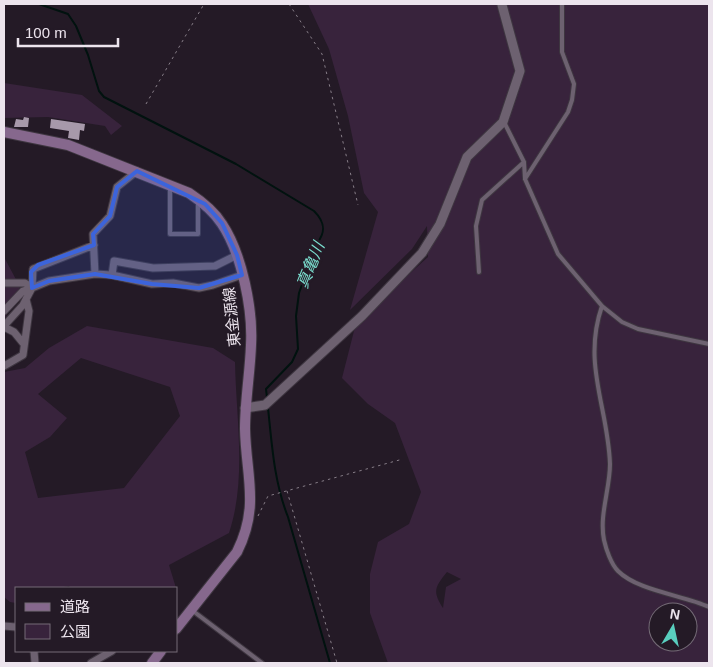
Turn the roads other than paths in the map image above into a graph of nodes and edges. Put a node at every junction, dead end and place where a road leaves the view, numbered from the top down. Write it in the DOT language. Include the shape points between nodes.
graph roads {
  1 [pos="502,4"];
  2 [pos="562,4"];
  3 [pos="504,122"];
  4 [pos="4,132"];
  5 [pos="524,162"];
  6 [pos="136,171"];
  7 [pos="525,179"];
  8 [pos="170,185"];
  9 [pos="198,199"];
  10 [pos="94,245"];
  11 [pos="237,255"];
  12 [pos="478,272"];
  13 [pos="96,274"];
  14 [pos="112,275"];
  15 [pos="242,275"];
  16 [pos="4,283"];
  17 [pos="32,288"];
  18 [pos="26,299"];
  19 [pos="602,306"];
  20 [pos="4,311"];
  21 [pos="4,327"];
  22 [pos="23,343"];
  23 [pos="709,344"];
  24 [pos="4,366"];
  25 [pos="245,408"];
  26 [pos="709,607"];
  27 [pos="191,610"];
  28 [pos="178,626"];
  29 [pos="110,652"];
  30 [pos="159,652"];
  31 [pos="92,663"];
  32 [pos="152,663"];
  33 [pos="262,663"];
  1 -- 3 [label="street" via="520,71"];
  2 -- 7 [label="lane" via="562,52 574,84 572,100 568,112"];
  3 -- 5 [label="lane"];
  3 -- 25 [label="street" via="467,157 435,234 414,263 265,405"];
  4 -- 6 [label="main road, 東金源線" via="68,145"];
  5 -- 7 [label="lane"];
  5 -- 12 [label="lane" via="482,200 476,226"];
  6 -- 8 [label="main road, 東金源線"];
  6 -- 10 [label="street" via="118,187 110,216 93,234"];
  7 -- 19 [label="lane" via="558,254"];
  8 -- 9 [label="main road, 東金源線"];
  8 -- 9 [label="lane" via="170,234 198,234"];
  9 -- 11 [label="main road, 東金源線" via="222,223"];
  10 -- 13 [label="street"];
  10 -- 17 [label="street" via="32,269"];
  11 -- 14 [label="street" via="215,266 153,268 114,261"];
  11 -- 15 [label="main road, 東金源線"];
  13 -- 14 [label="street"];
  13 -- 17 [label="street" via="49,281"];
  14 -- 15 [label="street" via="152,284 174,283 200,288"];
  15 -- 25 [label="main road, 東金源線" via="251,336"];
  16 -- 17 [label="street" via="25,283"];
  17 -- 18 [label="street"];
  17 -- 20 [label="street" via="23,291"];
  18 -- 21 [label="street"];
  18 -- 22 [label="street" via="29,311"];
  19 -- 23 [label="lane" via="622,322 638,329"];
  19 -- 26 [label="lane" via="594,332 593,355 610,464 603,523 608,554 617,570 632,580"];
  21 -- 22 [label="street" via="14,332"];
  22 -- 24 [label="street" via="23,355"];
  25 -- 27 [label="main road, 東金源線" via="251,488 248,524 237,552"];
  27 -- 28 [label="main road, 東金源線"];
  27 -- 33 [label="lane"];
  29 -- 31 [label="street"];
  30 -- 32 [label="main road"];
}
